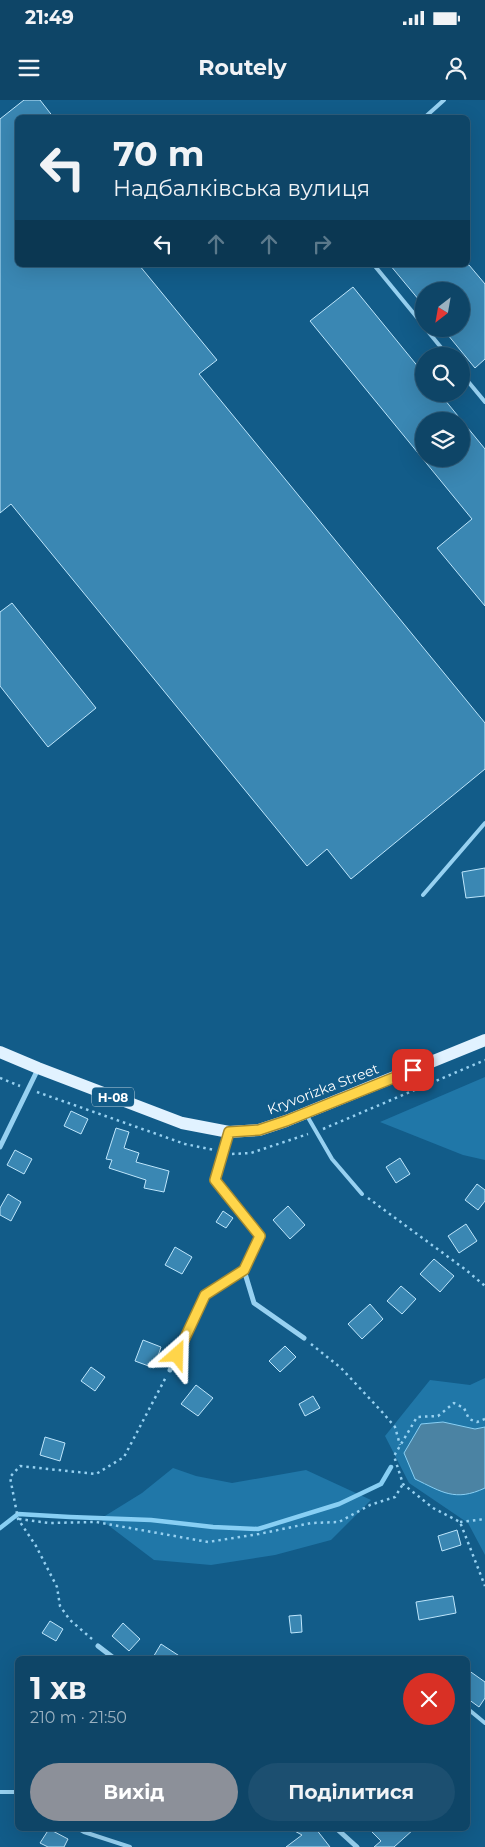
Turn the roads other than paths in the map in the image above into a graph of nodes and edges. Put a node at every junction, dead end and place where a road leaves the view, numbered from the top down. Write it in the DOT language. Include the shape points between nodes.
graph roads {
  1 [pos="444,100"];
  2 [pos="427,115"];
  3 [pos="376,267"];
  4 [pos="415,316"];
  5 [pos="470,384"];
  6 [pos="485,402"];
  7 [pos="485,823"];
  8 [pos="423,895"];
  9 [pos="485,1040"];
  10 [pos="0,1052"];
  11 [pos="38,1068"];
  12 [pos="305,1113"];
  13 [pos="229,1132"];
  14 [pos="0,1147"];
  15 [pos="362,1194"];
  16 [pos="244,1270"];
  17 [pos="304,1338"];
  18 [pos="170,1370"];
  19 [pos="98,1646"];
  20 [pos="111,1656"];
  21 [pos="470,1711"];
  22 [pos="485,1723"];
  23 [pos="0,1792"];
  24 [pos="15,1792"];
  25 [pos="82,1831"];
  26 [pos="339,1831"];
  27 [pos="130,1847"];
  28 [pos="356,1847"];
  1 -- 2 [label="lane"];
  3 -- 4 [label="lane"];
  5 -- 6 [label="lane"];
  7 -- 8 [label="lane"];
  9 -- 12 [label="main road, Kryvorizka Street / Н-08"];
  10 -- 11 [label="main road, Kryvorizka Street / Н-08"];
  11 -- 13 [label="main road, Kryvorizka Street / Н-08" via="182,1123"];
  11 -- 14 [label="street"];
  12 -- 13 [label="main road, Kryvorizka Street / Н-08" via="259,1130"];
  12 -- 15 [label="lane" via="332,1159"];
  13 -- 16 [label="street" via="215,1180 260,1236"];
  16 -- 17 [label="street" via="254,1302"];
  16 -- 18 [label="street" via="205,1295"];
  19 -- 20 [label="street"];
  21 -- 22 [label="lane"];
  23 -- 24 [label="lane"];
  25 -- 27 [label="lane"];
  26 -- 28 [label="street"];
}
